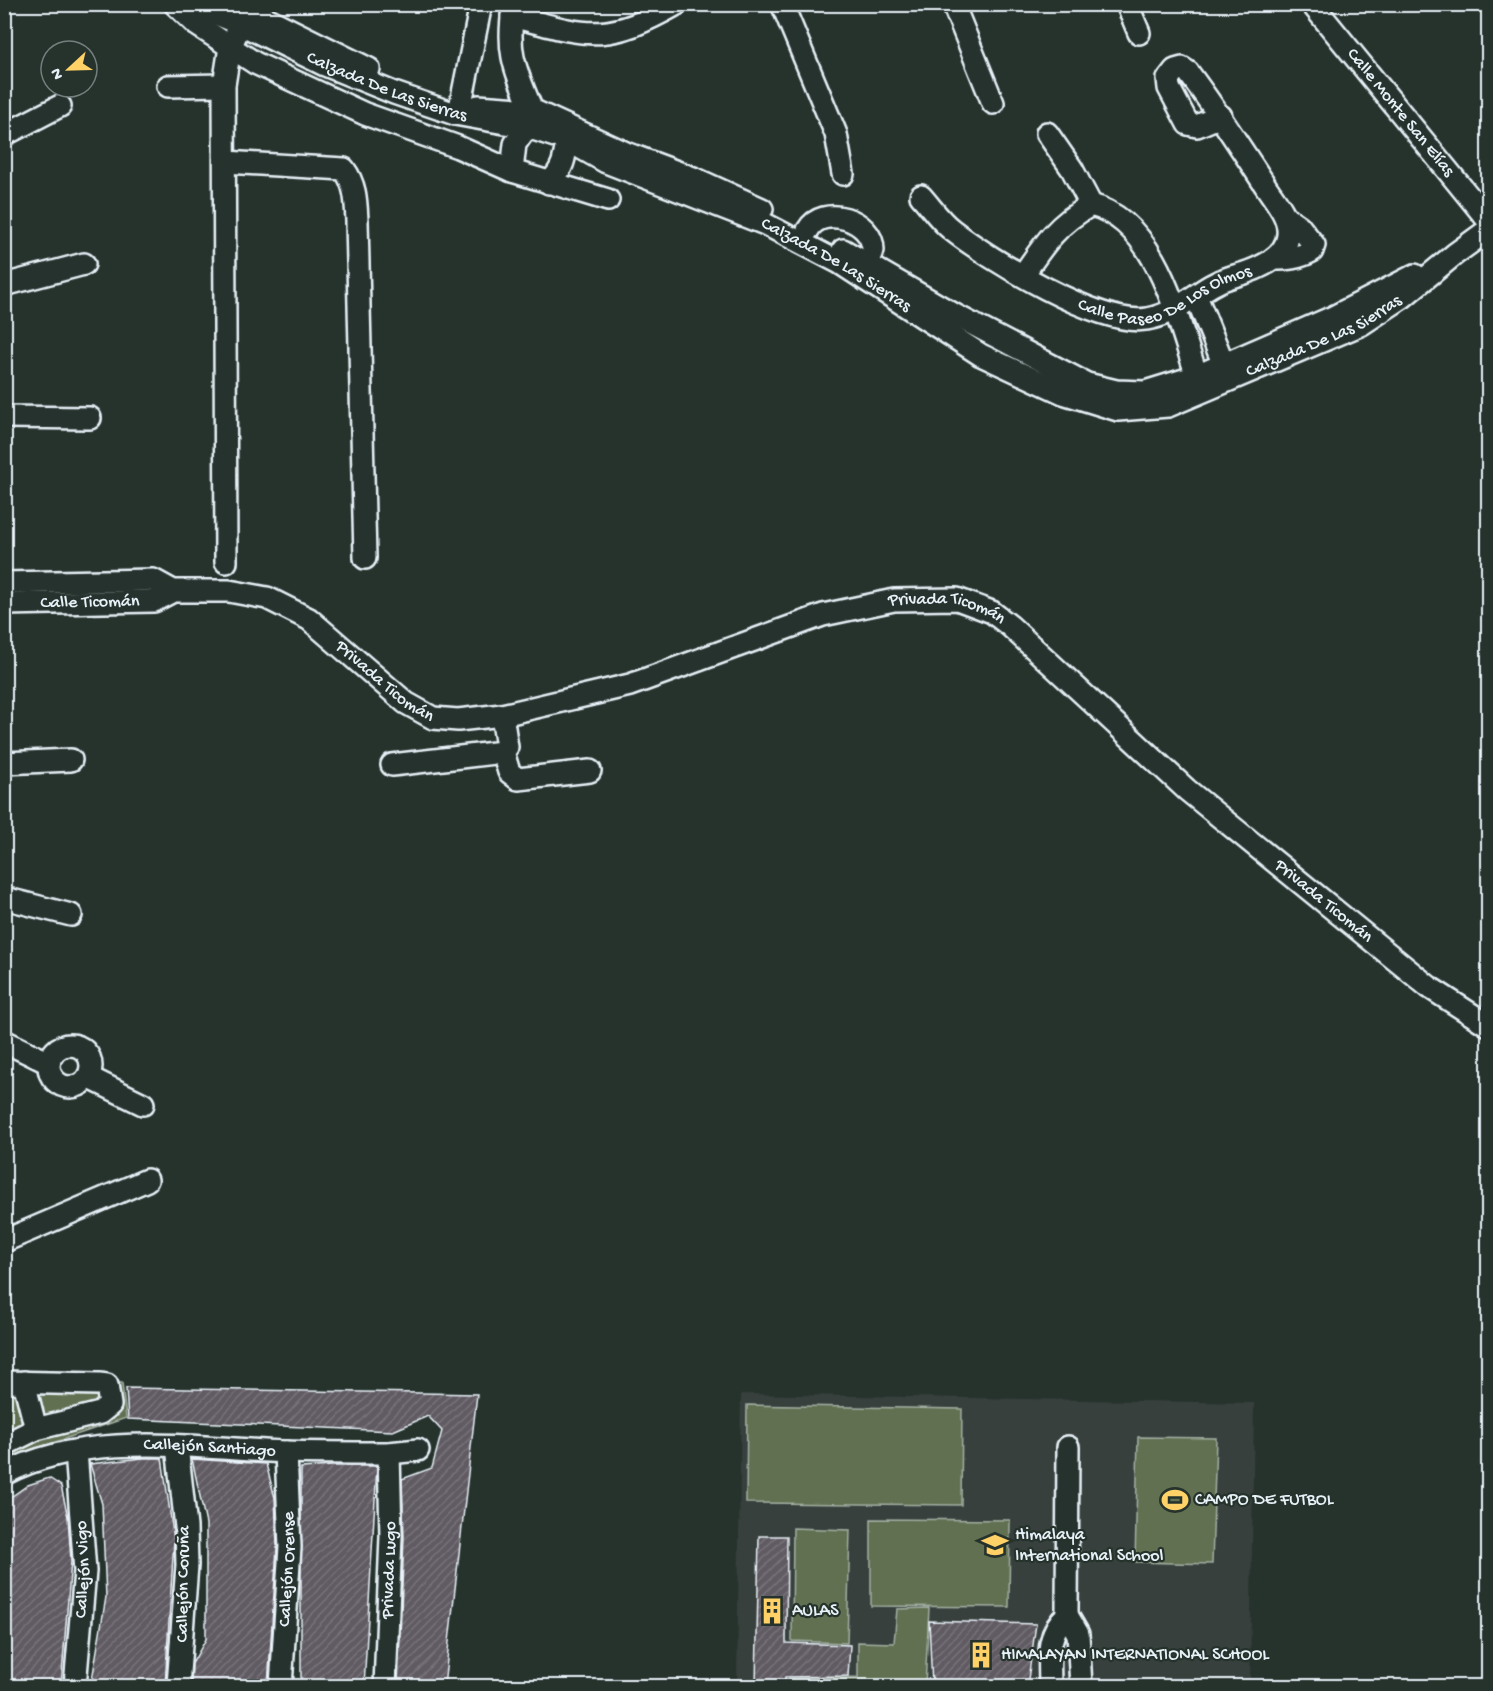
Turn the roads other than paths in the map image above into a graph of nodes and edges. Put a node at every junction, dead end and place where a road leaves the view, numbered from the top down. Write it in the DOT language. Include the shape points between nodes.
graph roads {
  1 [pos="175,4"];
  2 [pos="192,4"];
  3 [pos="481,4"];
  4 [pos="677,4"];
  5 [pos="782,4"];
  6 [pos="952,4"];
  7 [pos="1127,4"];
  8 [pos="1312,4"];
  9 [pos="513,10"];
  10 [pos="240,14"];
  11 [pos="1139,33"];
  12 [pos="475,38"];
  13 [pos="509,39"];
  14 [pos="230,47"];
  15 [pos="224,85"];
  16 [pos="168,86"];
  17 [pos="395,88"];
  18 [pos="993,103"];
  19 [pos="60,106"];
  20 [pos="464,110"];
  21 [pos="1221,116"];
  22 [pos="529,118"];
  23 [pos="1047,133"];
  24 [pos="4,135"];
  25 [pos="567,140"];
  26 [pos="458,147"];
  27 [pos="225,162"];
  28 [pos="512,171"];
  29 [pos="843,174"];
  30 [pos="549,183"];
  31 [pos="921,196"];
  32 [pos="608,200"];
  33 [pos="1091,205"];
  34 [pos="1488,220"];
  35 [pos="808,230"];
  36 [pos="1488,230"];
  37 [pos="868,263"];
  38 [pos="84,264"];
  39 [pos="1023,275"];
  40 [pos="4,285"];
  41 [pos="1399,291"];
  42 [pos="1196,296"];
  43 [pos="1174,312"];
  44 [pos="1224,364"];
  45 [pos="1197,376"];
  46 [pos="4,417"];
  47 [pos="90,418"];
  48 [pos="365,558"];
  49 [pos="226,561"];
  50 [pos="4,583"];
  51 [pos="172,591"];
  52 [pos="4,604"];
  53 [pos="309,619"];
  54 [pos="502,715"];
  55 [pos="503,752"];
  56 [pos="71,760"];
  57 [pos="4,763"];
  58 [pos="392,765"];
  59 [pos="590,771"];
  60 [pos="4,898"];
  61 [pos="70,915"];
  62 [pos="1488,1025"];
  63 [pos="4,1041"];
  64 [pos="49,1063"];
  65 [pos="88,1077"];
  66 [pos="143,1104"];
  67 [pos="147,1180"];
  68 [pos="4,1241"];
  69 [pos="14,1382"];
  70 [pos="36,1429"];
  71 [pos="4,1445"];
  72 [pos="177,1446"];
  73 [pos="1068,1447"];
  74 [pos="418,1450"];
  75 [pos="76,1451"];
  76 [pos="286,1452"];
  77 [pos="389,1453"];
  78 [pos="4,1474"];
  79 [pos="1067,1616"];
  80 [pos="75,1686"];
  81 [pos="178,1686"];
  82 [pos="281,1686"];
  83 [pos="385,1686"];
  84 [pos="1050,1686"];
  85 [pos="1081,1686"];
  1 -- 14 [label="street, Calzada De Las Sierras" via="197,26"];
  2 -- 10 [label="street, Calzada De Las Sierras"];
  3 -- 12 [label="street"];
  4 -- 9 [label="street" via="641,24 611,34 575,33"];
  5 -- 29 [label="street" via="836,134"];
  6 -- 18 [label="street"];
  7 -- 11 [label="street"];
  8 -- 34 [label="street, Calle Monte San Elías"];
  9 -- 13 [label="street"];
  10 -- 14 [label="street"];
  10 -- 17 [label="street, Calzada De Las Sierras" via="325,64"];
  10 -- 17 [label="street, Calzada De Las Sierras" via="289,28"];
  12 -- 13 [label="street"];
  12 -- 20 [label="street"];
  13 -- 22 [label="street"];
  14 -- 15 [label="street"];
  14 -- 26 [label="street, Calzada De Las Sierras" via="255,63 365,114"];
  15 -- 16 [label="street"];
  15 -- 27 [label="street"];
  17 -- 20 [label="street, Calzada De Las Sierras"];
  19 -- 24 [label="street"];
  20 -- 22 [label="street, Calzada De Las Sierras"];
  20 -- 26 [label="street"];
  21 -- 42 [label="street, Calle Paseo De Los Olmos" via="1286,217 1287,240 1273,259 1218,281"];
  22 -- 25 [label="street, Calzada De Las Sierras"];
  22 -- 28 [label="street" via="515,144"];
  22 -- 35 [label="street, Calzada De Las Sierras"];
  23 -- 33 [label="street"];
  25 -- 30 [label="street" via="566,159"];
  25 -- 41 [label="street, Calzada De Las Sierras" via="606,162 765,224 840,263 981,355 1063,393 1118,410 1168,406 1200,394 1362,324"];
  26 -- 28 [label="street, Calzada De Las Sierras"];
  27 -- 48 [label="street" via="344,169 352,184 357,221"];
  27 -- 49 [label="street"];
  28 -- 30 [label="street, Calzada De Las Sierras"];
  30 -- 32 [label="street, Calzada De Las Sierras"];
  31 -- 39 [label="street, Calle Paseo De Los Olmos" via="951,229"];
  33 -- 39 [label="street" via="1051,234"];
  33 -- 43 [label="street" via="1122,219 1154,259 1169,290"];
  35 -- 37 [label="street, Calzada De Las Sierras"];
  35 -- 37 [label="street" via="824,217 849,220 869,236 873,250"];
  36 -- 41 [label="street, Calzada De Las Sierras"];
  37 -- 45 [label="street, Calzada De Las Sierras" via="955,315 1087,384 1145,392"];
  38 -- 40 [label="street"];
  39 -- 43 [label="street, Calle Paseo De Los Olmos" via="1101,314 1144,320"];
  41 -- 44 [label="street, Calzada De Las Sierras"];
  42 -- 43 [label="street, Calle Paseo De Los Olmos"];
  42 -- 44 [label="street"];
  43 -- 45 [label="street"];
  44 -- 45 [label="street, Calzada De Las Sierras"];
  46 -- 47 [label="street"];
  50 -- 51 [label="street, Calle Ticomán" via="153,580"];
  51 -- 52 [label="street, Calle Ticomán" via="154,601"];
  51 -- 53 [label="street, Calle Ticomán" via="229,591 267,598"];
  53 -- 54 [label="street, Privada Ticomán" via="406,703 433,718 458,720"];
  54 -- 55 [label="street" via="507,747"];
  54 -- 62 [label="street, Privada Ticomán" via="630,685 823,615 894,600 957,599 992,612 1010,626 1187,790 1429,987"];
  55 -- 58 [label="street"];
  55 -- 59 [label="street" via="509,772 518,779"];
  56 -- 57 [label="street"];
  60 -- 61 [label="street"];
  63 -- 64 [label="street"];
  64 -- 65 [label="street" via="53,1078 66,1087"];
  64 -- 65 [label="street" via="57,1049 73,1045 87,1053"];
  65 -- 66 [label="street"];
  67 -- 68 [label="street"];
  69 -- 70 [label="street"];
  69 -- 70 [label="street" via="99,1384 110,1391 110,1405 100,1413"];
  70 -- 71 [label="street"];
  72 -- 75 [label="street, Callejón Santiago"];
  72 -- 76 [label="street, Callejón Santiago"];
  72 -- 81 [label="street, Callejón Coruña" via="187,1565"];
  73 -- 79 [label="street"];
  74 -- 77 [label="street, Callejón Santiago"];
  75 -- 78 [label="street, Callejón Santiago"];
  75 -- 80 [label="street, Callejón Vigo" via="85,1571"];
  76 -- 77 [label="street, Callejón Santiago"];
  76 -- 82 [label="street, Callejón Orense" via="290,1547"];
  77 -- 83 [label="street, Privada Lugo" via="391,1547"];
  79 -- 84 [label="street" via="1053,1630 1050,1642"];
  79 -- 85 [label="street" via="1078,1634"];
}
